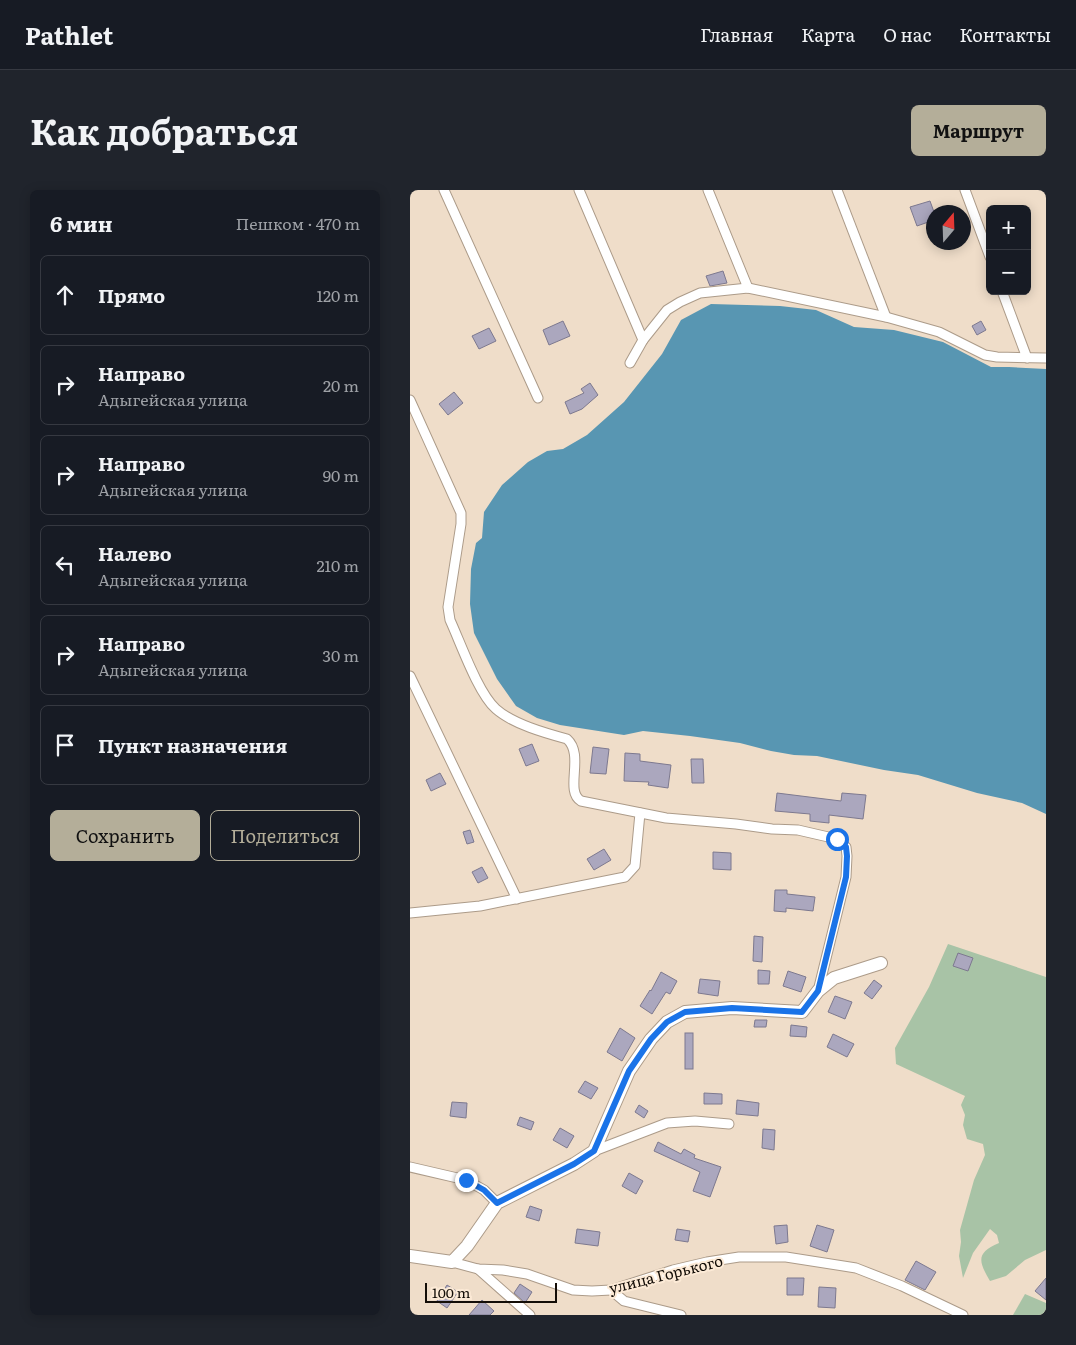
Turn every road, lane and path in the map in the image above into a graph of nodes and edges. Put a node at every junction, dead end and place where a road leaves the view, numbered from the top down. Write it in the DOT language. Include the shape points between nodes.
graph roads {
  1 [pos="444,190"];
  2 [pos="579,190"];
  3 [pos="708,190"];
  4 [pos="837,190"];
  5 [pos="965,190"];
  6 [pos="988,250"];
  7 [pos="748,288"];
  8 [pos="1003,295"];
  9 [pos="886,317"];
  10 [pos="642,340"];
  11 [pos="1027,358"];
  12 [pos="1046,358"];
  13 [pos="630,363"];
  14 [pos="538,398"];
  15 [pos="410,400"];
  16 [pos="410,676"];
  17 [pos="640,813"];
  18 [pos="517,899"];
  19 [pos="410,913"];
  20 [pos="881,963"];
  21 [pos="818,991"];
  22 [pos="730,1124"];
  23 [pos="594,1151"];
  24 [pos="410,1167"];
  25 [pos="497,1203"];
  26 [pos="410,1256"];
  27 [pos="452,1262"];
  28 [pos="478,1269"];
  29 [pos="612,1290"];
  30 [pos="530,1315"];
  31 [pos="681,1315"];
  32 [pos="962,1315"];
  1 -- 14 [label="street"];
  2 -- 10 [label="street"];
  3 -- 7 [label="street"];
  4 -- 9 [label="street"];
  5 -- 6 [label="street"];
  7 -- 9 [label="street"];
  7 -- 10 [label="street" via="700,293 680,302 667,310"];
  8 -- 11 [label="street"];
  9 -- 11 [label="street" via="940,332 986,355"];
  10 -- 13 [label="street"];
  11 -- 12 [label="street"];
  15 -- 17 [label="street" via="461,513 448,607 450,620 486,698 513,720 567,739 572,744 575,751 574,792 578,799"];
  16 -- 18 [label="street"];
  17 -- 18 [label="street" via="635,866 625,877"];
  17 -- 21 [label="street" via="798,830 837,839 846,847 846,877"];
  18 -- 19 [label="street"];
  20 -- 21 [label="street" via="834,978"];
  21 -- 23 [label="street" via="802,1012 732,1008 685,1012 667,1022 629,1071"];
  22 -- 23 [label="street" via="667,1123"];
  23 -- 25 [label="street"];
  24 -- 25 [label="street" via="466,1180 484,1190"];
  25 -- 27 [label="street"];
  26 -- 27 [label="street"];
  27 -- 28 [label="street, улица Горького"];
  28 -- 29 [label="street, улица Горького" via="527,1274 573,1290"];
  28 -- 30 [label="street"];
  29 -- 31 [label="street" via="624,1301"];
  29 -- 32 [label="street, улица Горького" via="706,1262 739,1257 786,1257 856,1268"];
}
